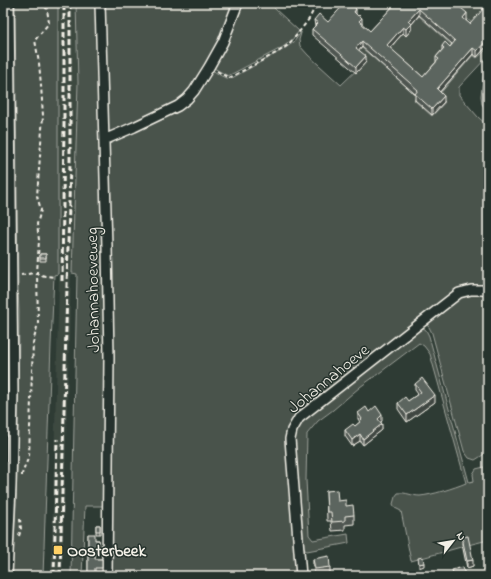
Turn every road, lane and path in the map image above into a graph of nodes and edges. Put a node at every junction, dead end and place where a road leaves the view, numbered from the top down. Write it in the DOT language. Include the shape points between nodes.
graph roads {
  1 [pos="9,3"];
  2 [pos="42,3"];
  3 [pos="100,3"];
  4 [pos="238,3"];
  5 [pos="322,3"];
  6 [pos="210,67"];
  7 [pos="7,126"];
  8 [pos="104,140"];
  9 [pos="12,263"];
  10 [pos="3,266"];
  11 [pos="37,273"];
  12 [pos="12,276"];
  13 [pos="55,277"];
  14 [pos="488,290"];
  15 [pos="22,481"];
  16 [pos="20,518"];
  17 [pos="18,540"];
  18 [pos="7,576"];
  19 [pos="107,576"];
  20 [pos="301,576"];
  1 -- 7 [label="street"];
  2 -- 11 [label="path" via="47,9 49,23 35,40 42,85 43,116 37,196 41,210 36,224 40,240"];
  3 -- 8 [label="street, Johannahoeveweg"];
  4 -- 6 [label="street"];
  5 -- 6 [label="path" via="314,9 293,41 278,52 229,78"];
  6 -- 8 [label="street" via="191,95 178,106"];
  7 -- 9 [label="street"];
  8 -- 19 [label="street, Johannahoeveweg" via="109,357"];
  9 -- 10 [label="street"];
  9 -- 12 [label="street"];
  11 -- 12 [label="path"];
  11 -- 13 [label="path"];
  11 -- 15 [label="path" via="38,323 33,343 29,456"];
  12 -- 18 [label="street" via="12,485"];
  14 -- 20 [label="street, Johannahoeve" via="459,293 299,418 290,439"];
  16 -- 17 [label="path"];
}
